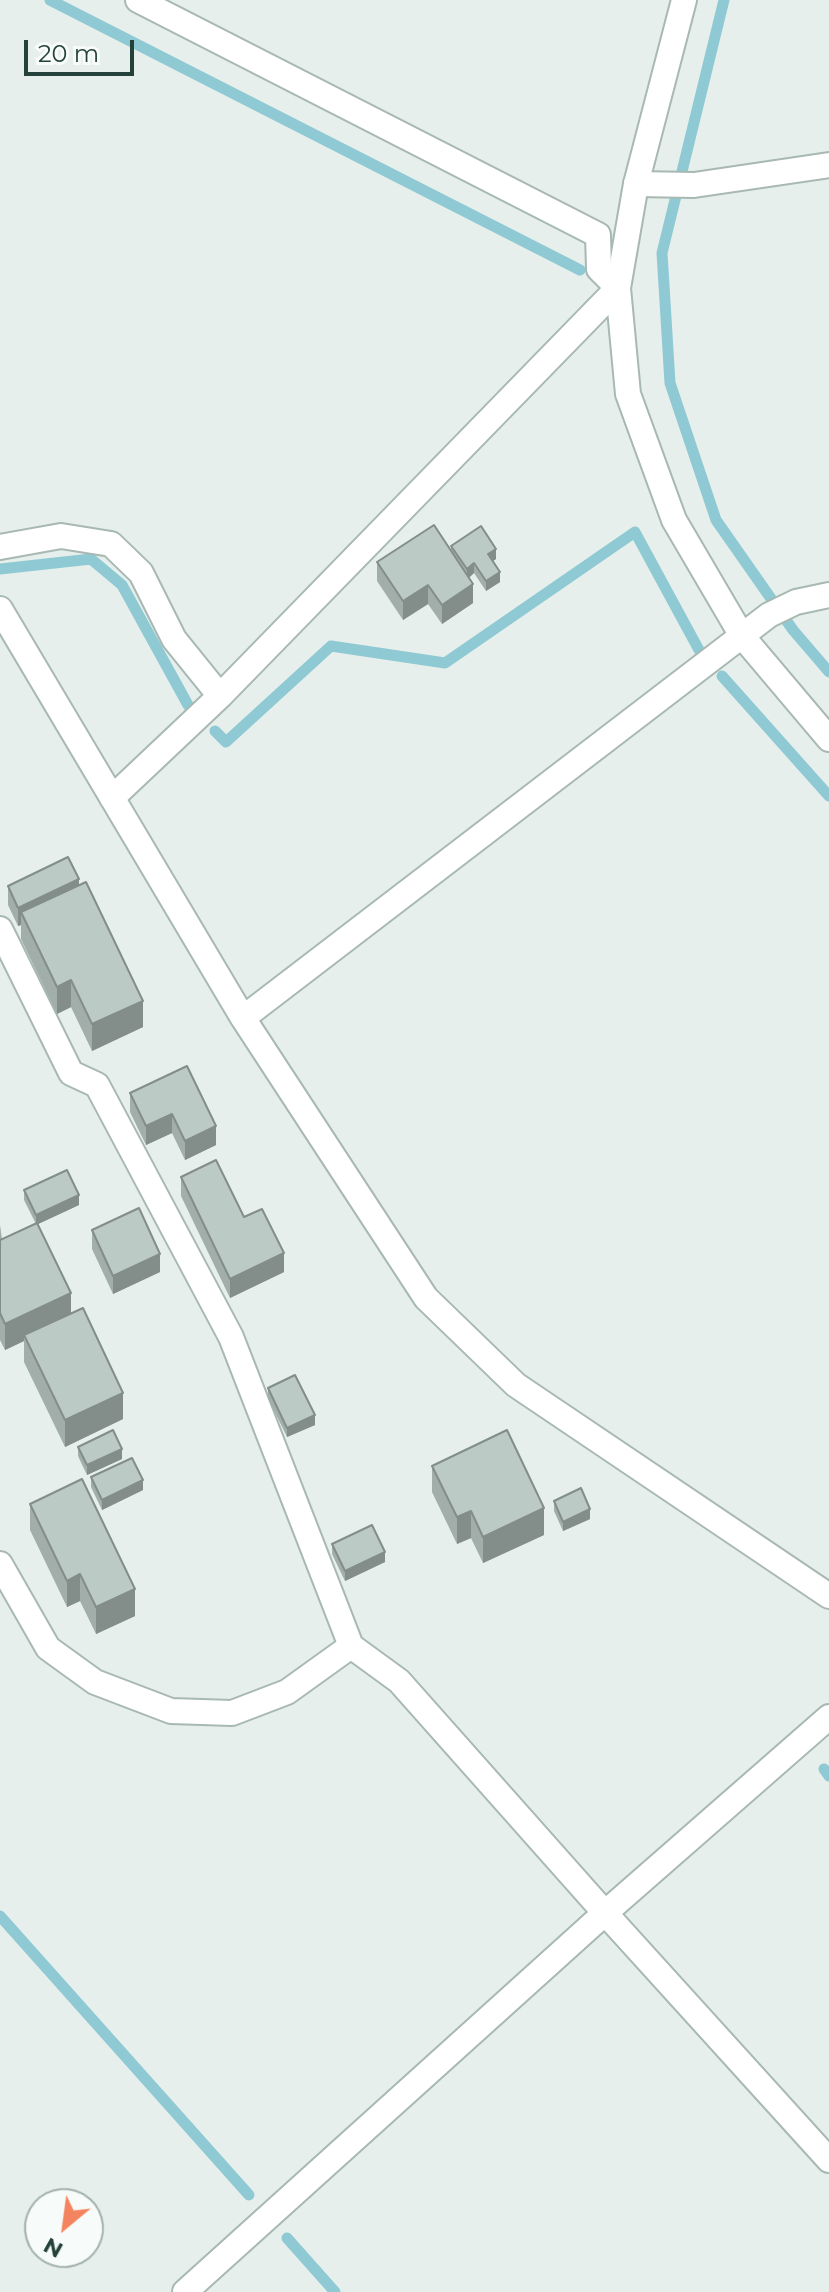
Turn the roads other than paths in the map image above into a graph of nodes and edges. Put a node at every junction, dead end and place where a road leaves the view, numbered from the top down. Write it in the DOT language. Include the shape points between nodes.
graph roads {
  1 [pos="138,0"];
  2 [pos="684,0"];
  3 [pos="829,165"];
  4 [pos="636,184"];
  5 [pos="618,288"];
  6 [pos="0,547"];
  7 [pos="829,595"];
  8 [pos="0,609"];
  9 [pos="742,636"];
  10 [pos="220,696"];
  11 [pos="829,739"];
  12 [pos="112,798"];
  13 [pos="0,929"];
  14 [pos="243,1018"];
  15 [pos="0,1564"];
  16 [pos="829,1596"];
  17 [pos="351,1646"];
  18 [pos="829,1717"];
  19 [pos="605,1913"];
  20 [pos="829,2160"];
  21 [pos="185,2292"];
  1 -- 5 [label="street" via="598,235 599,269"];
  2 -- 4 [label="street"];
  3 -- 4 [label="street" via="694,185"];
  4 -- 5 [label="street"];
  5 -- 9 [label="street" via="628,394 674,520"];
  5 -- 10 [label="street"];
  6 -- 10 [label="street" via="61,536 111,544 141,573 174,639"];
  7 -- 9 [label="street" via="796,602"];
  8 -- 12 [label="street"];
  9 -- 11 [label="street"];
  9 -- 14 [label="street"];
  10 -- 12 [label="street"];
  12 -- 14 [label="street"];
  13 -- 17 [label="street" via="71,1073 97,1085 231,1337"];
  14 -- 16 [label="street" via="426,1298 516,1385"];
  15 -- 17 [label="street" via="48,1648 95,1682 171,1711 232,1713 287,1692"];
  17 -- 19 [label="street" via="399,1681"];
  18 -- 19 [label="street"];
  19 -- 20 [label="street"];
  19 -- 21 [label="street"];
}
